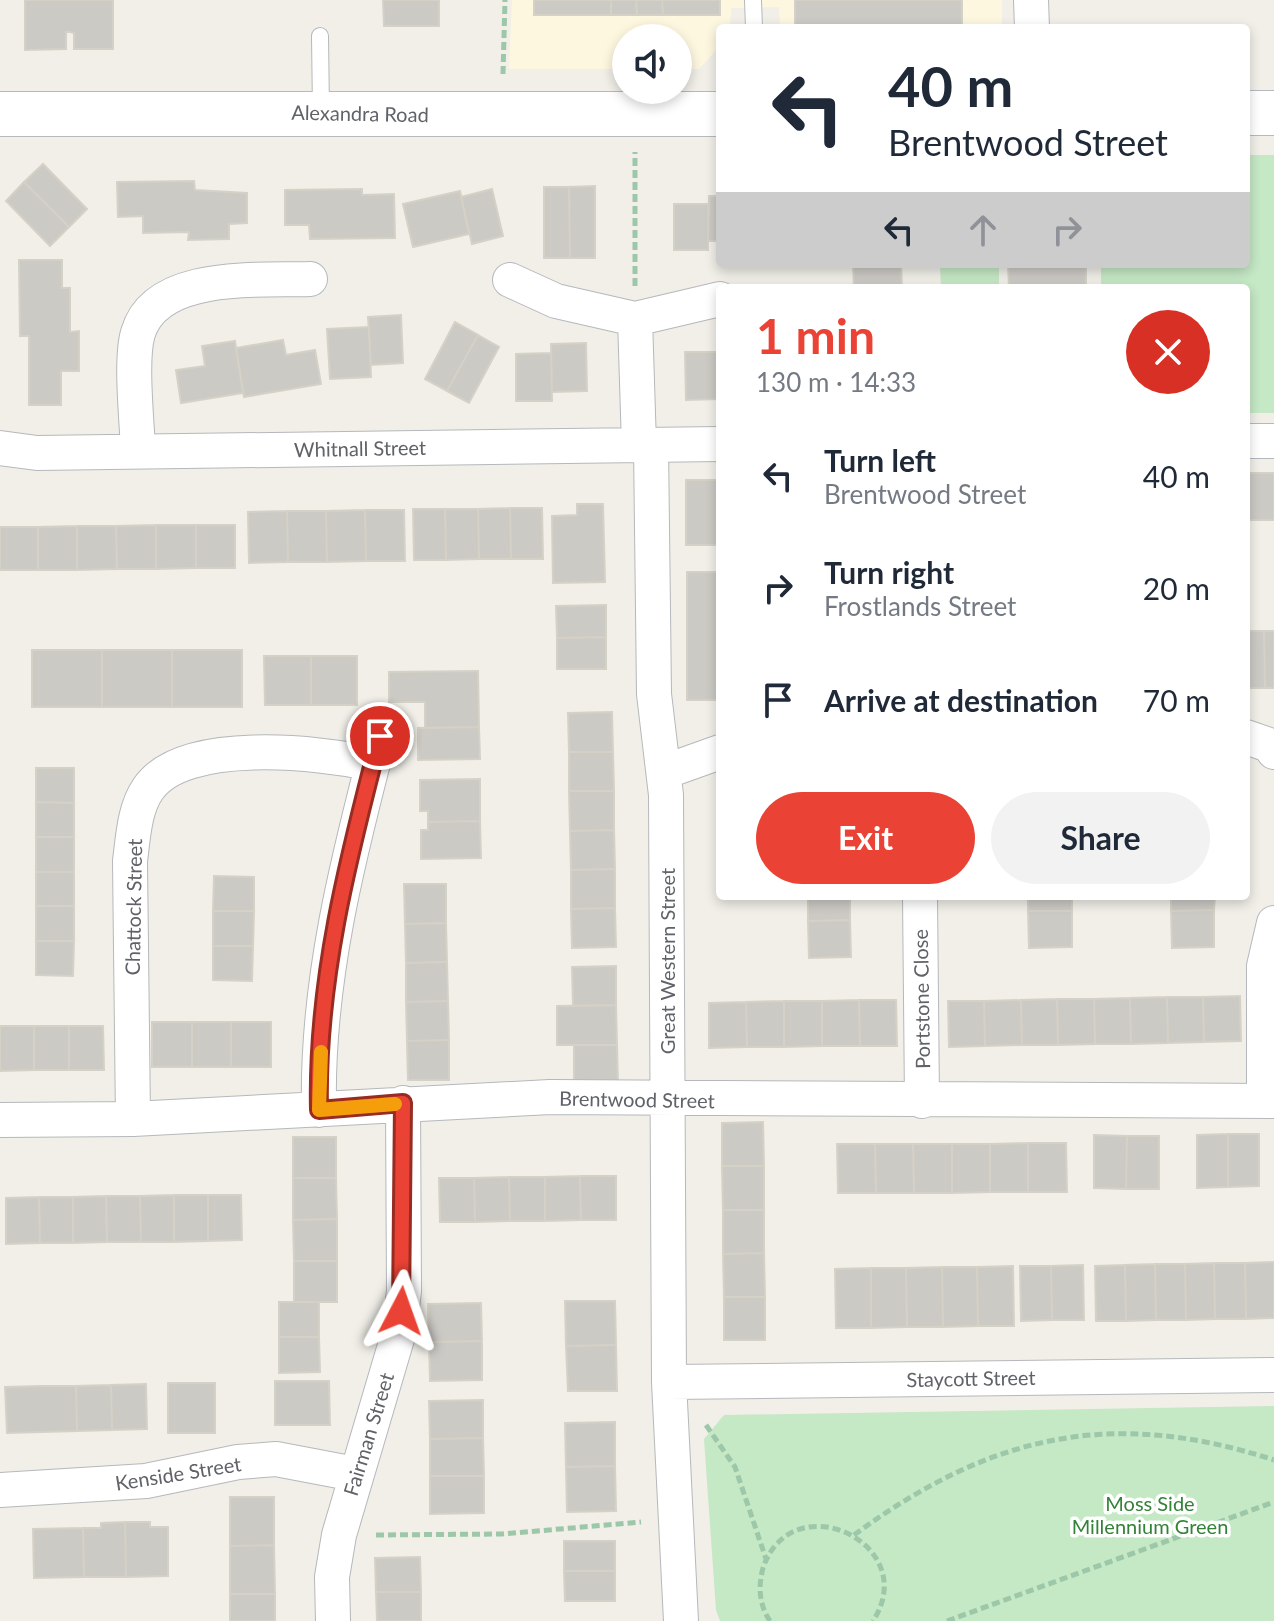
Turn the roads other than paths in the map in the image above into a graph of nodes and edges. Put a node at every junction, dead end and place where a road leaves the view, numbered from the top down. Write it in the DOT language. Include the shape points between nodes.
graph roads {
  1 [pos="753,0"];
  2 [pos="1031,0"];
  3 [pos="754,24"];
  4 [pos="1032,24"];
  5 [pos="320,36"];
  6 [pos="321,113"];
  7 [pos="1250,113"];
  8 [pos="1274,113"];
  9 [pos="0,114"];
  10 [pos="716,114"];
  11 [pos="310,279"];
  12 [pos="510,280"];
  13 [pos="716,300"];
  14 [pos="635,319"];
  15 [pos="1250,441"];
  16 [pos="1274,441"];
  17 [pos="716,444"];
  18 [pos="645,445"];
  19 [pos="0,448"];
  20 [pos="138,451"];
  21 [pos="1250,738"];
  22 [pos="1274,752"];
  23 [pos="716,753"];
  24 [pos="664,772"];
  25 [pos="920,900"];
  26 [pos="1274,923"];
  27 [pos="668,1099"];
  28 [pos="922,1101"];
  29 [pos="1269,1101"];
  30 [pos="403,1103"];
  31 [pos="319,1110"];
  32 [pos="133,1119"];
  33 [pos="0,1120"];
  34 [pos="1274,1375"];
  35 [pos="669,1382"];
  36 [pos="355,1474"];
  37 [pos="0,1490"];
  38 [pos="333,1621"];
  39 [pos="681,1621"];
  1 -- 3 [label="lane"];
  2 -- 4 [label="street"];
  5 -- 6 [label="lane"];
  6 -- 9 [label="street, Alexandra Road"];
  6 -- 10 [label="street, Alexandra Road"];
  7 -- 8 [label="street"];
  11 -- 20 [label="street" via="209,284 187,289 146,313 137,336"];
  12 -- 14 [label="street" via="556,301"];
  13 -- 14 [label="street"];
  14 -- 18 [label="street, Great Western Street"];
  15 -- 16 [label="street"];
  17 -- 18 [label="street, Whitnall Street"];
  18 -- 20 [label="street, Whitnall Street"];
  18 -- 24 [label="street, Great Western Street" via="654,694"];
  19 -- 20 [label="street, Whitnall Street" via="37,453"];
  21 -- 22 [label="street"];
  23 -- 24 [label="street"];
  24 -- 27 [label="street, Great Western Street"];
  25 -- 28 [label="street, Portstone Close"];
  26 -- 29 [label="street" via="1264,966"];
  27 -- 28 [label="street, Brentwood Street"];
  27 -- 30 [label="street, Brentwood Street"];
  27 -- 35 [label="street, Great Western Street"];
  28 -- 29 [label="street, Brentwood Street"];
  30 -- 31 [label="street, Brentwood Street"];
  30 -- 36 [label="street, Fairman Street" via="404,1291 399,1332"];
  31 -- 32 [label="street, Brentwood Street"];
  31 -- 32 [label="street, Chattock Street" via="335,919 377,750 339,756 195,758 148,789 130,861"];
  32 -- 33 [label="street, Brentwood Street"];
  34 -- 35 [label="street, Staycott Street"];
  35 -- 39 [label="street, Great Western Street"];
  36 -- 37 [label="street, Kenside Street" via="276,1459 146,1481"];
  36 -- 38 [label="street, Fairman Street" via="332,1577"];
}
